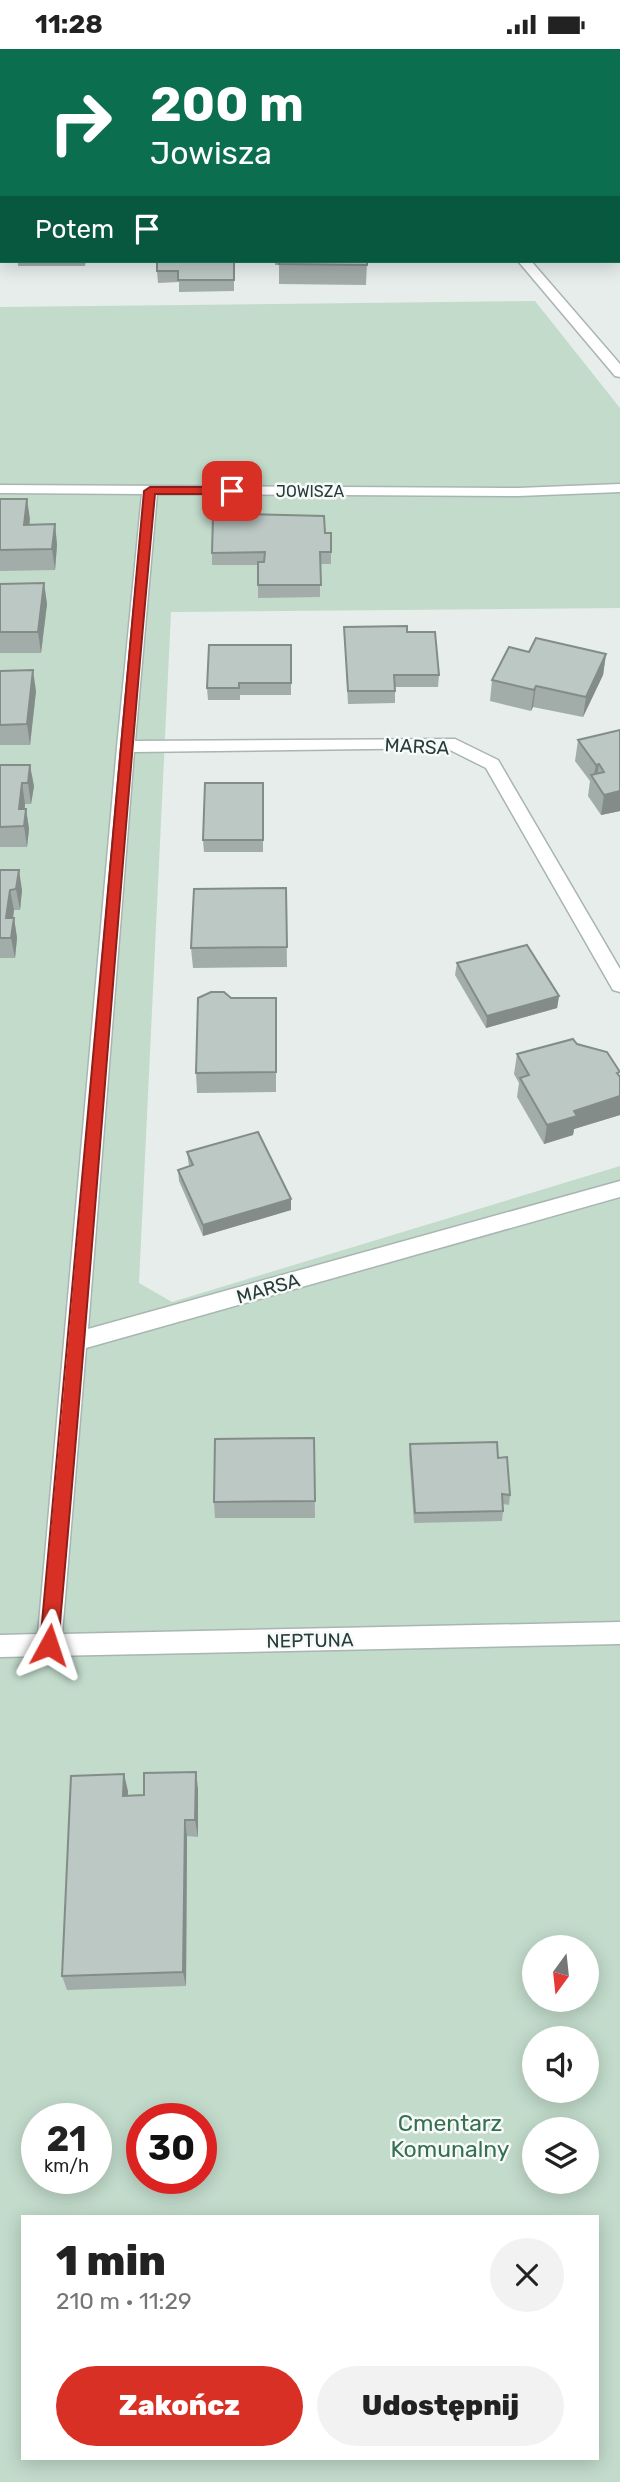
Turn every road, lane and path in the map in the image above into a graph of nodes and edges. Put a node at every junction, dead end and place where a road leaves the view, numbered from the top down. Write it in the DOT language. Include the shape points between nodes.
graph roads {
  1 [pos="526,263"];
  2 [pos="620,373"];
  3 [pos="620,488"];
  4 [pos="0,489"];
  5 [pos="150,491"];
  6 [pos="125,747"];
  7 [pos="620,985"];
  8 [pos="620,1189"];
  9 [pos="78,1341"];
  10 [pos="620,1633"];
  11 [pos="49,1645"];
  12 [pos="0,1646"];
  1 -- 2 [label="street"];
  3 -- 5 [label="street, JOWISZA"];
  4 -- 5 [label="street, JOWISZA"];
  5 -- 6 [label="street"];
  6 -- 7 [label="street, MARSA" via="449,743 492,764"];
  6 -- 9 [label="street"];
  8 -- 9 [label="street, MARSA"];
  9 -- 11 [label="street"];
  10 -- 11 [label="street, NEPTUNA"];
  11 -- 12 [label="street, NEPTUNA"];
}
